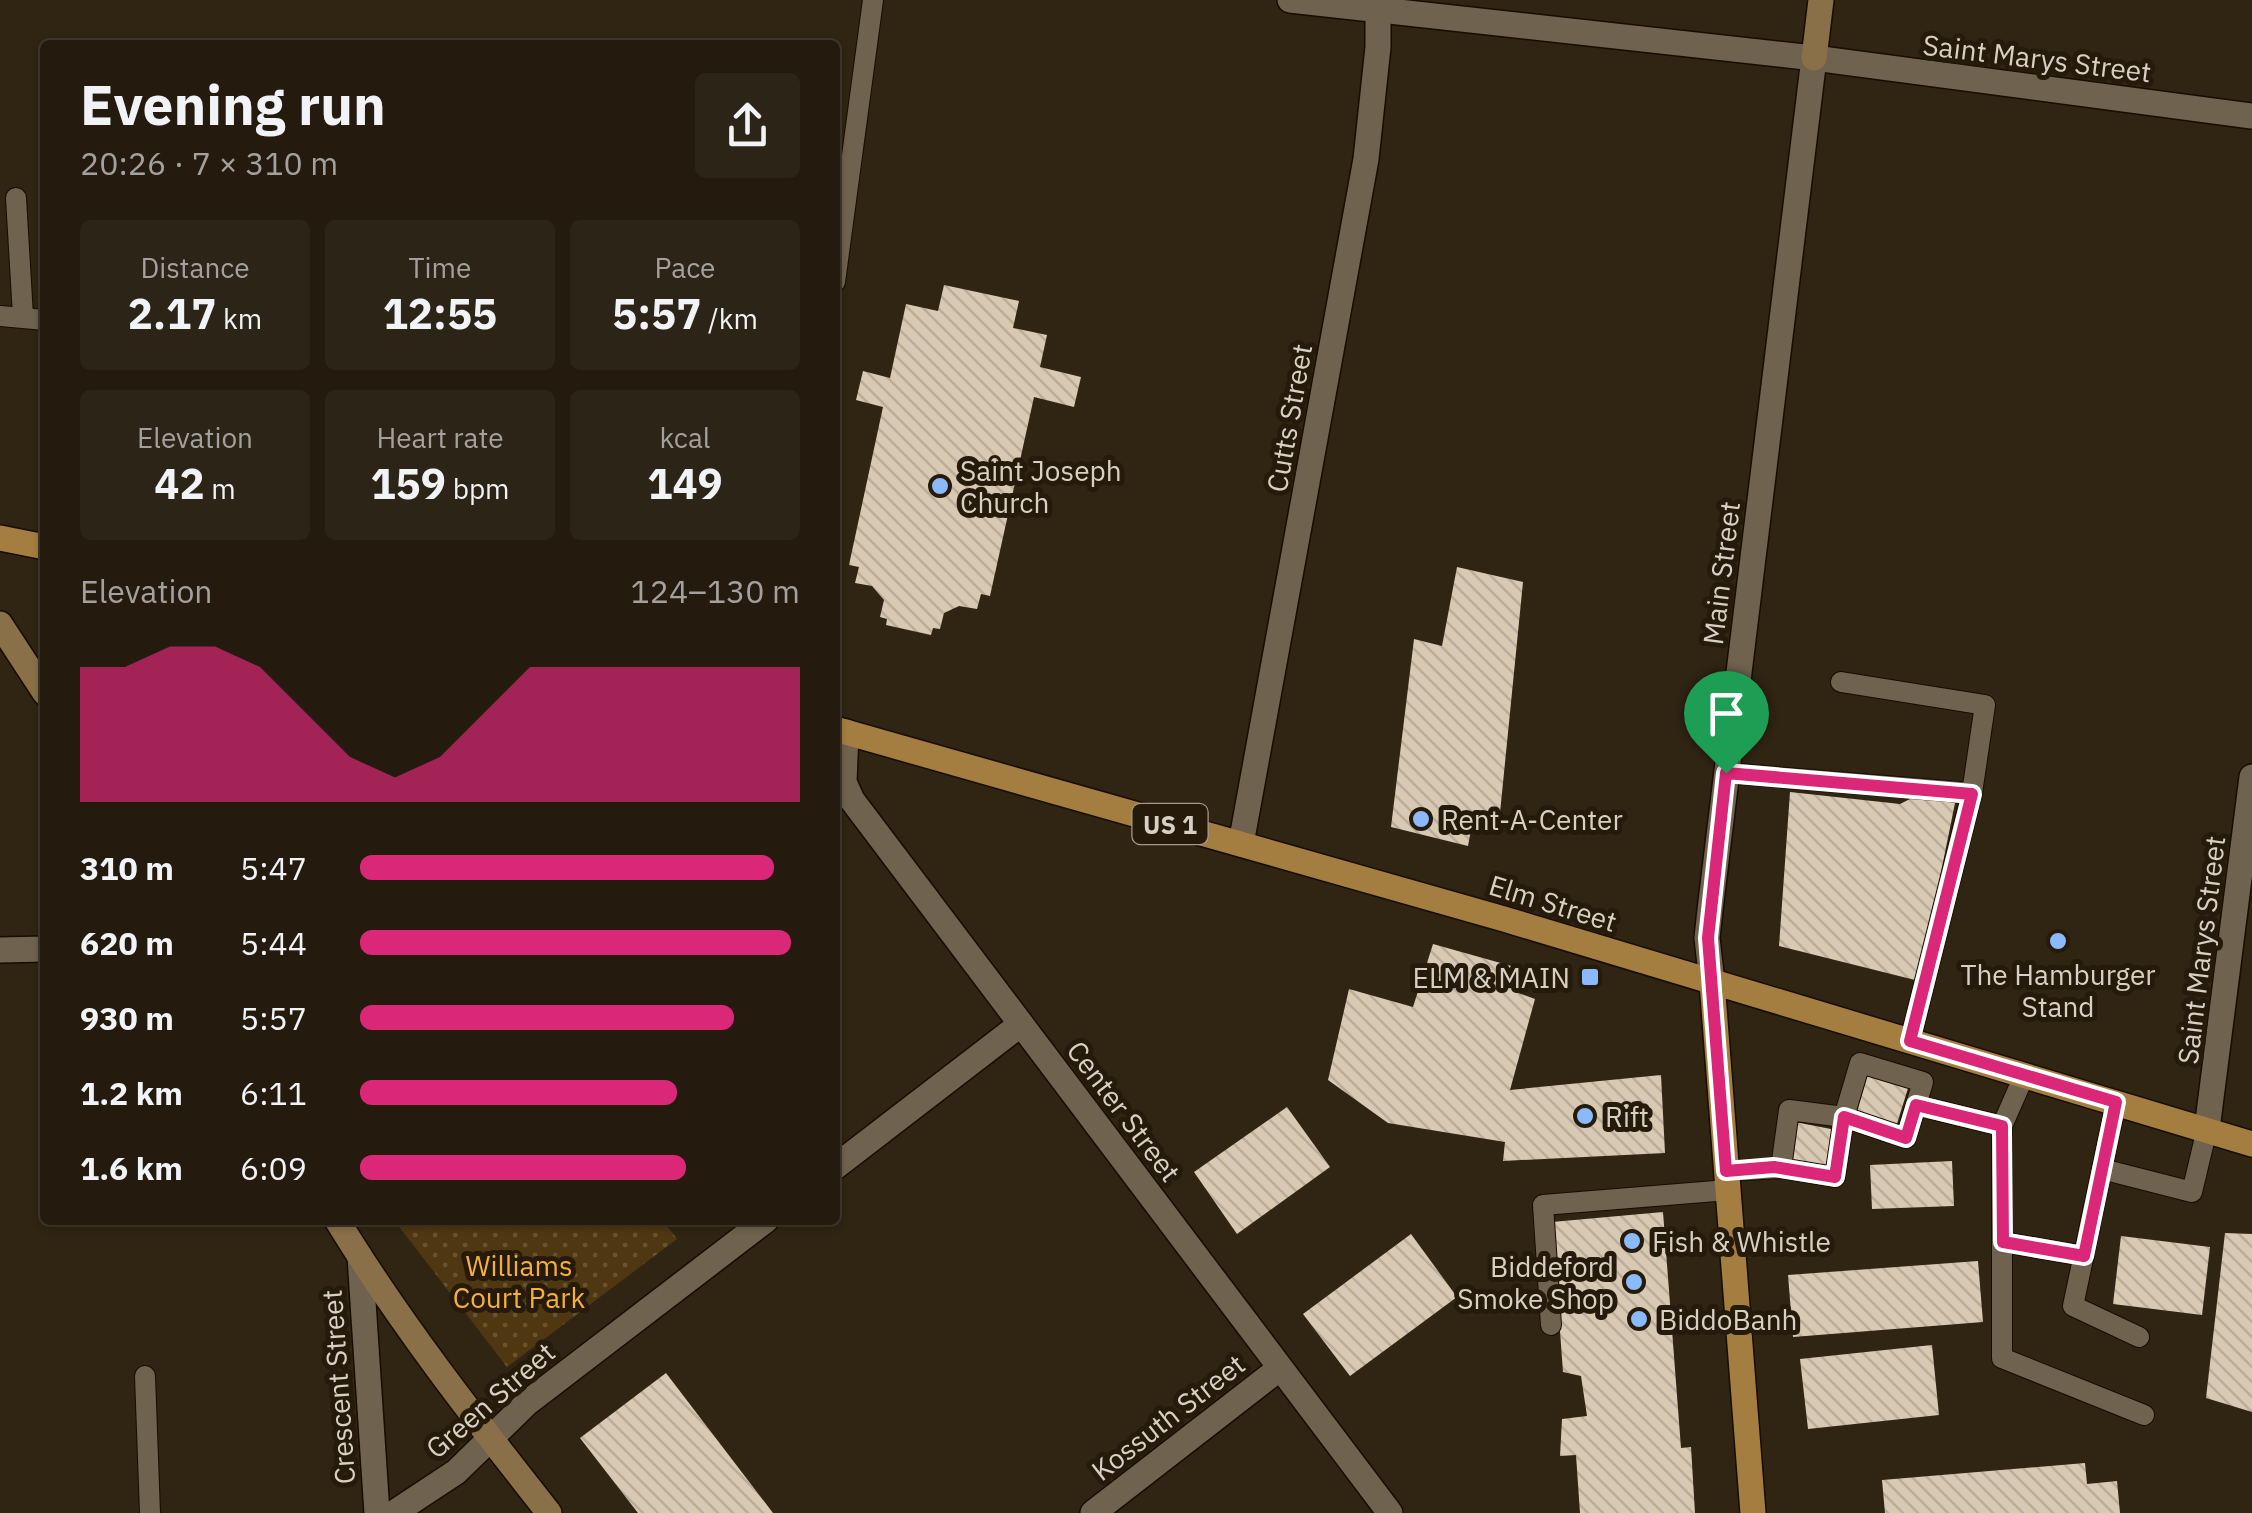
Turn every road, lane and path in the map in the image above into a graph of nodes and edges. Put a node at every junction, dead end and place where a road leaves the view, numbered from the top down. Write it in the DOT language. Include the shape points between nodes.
graph roads {
  1 [pos="873,0"];
  2 [pos="1290,0"];
  3 [pos="1821,0"];
  4 [pos="1379,6"];
  5 [pos="1814,58"];
  6 [pos="2252,116"];
  7 [pos="16,198"];
  8 [pos="840,245"];
  9 [pos="0,316"];
  10 [pos="22,316"];
  11 [pos="40,319"];
  12 [pos="0,538"];
  13 [pos="40,547"];
  14 [pos="0,624"];
  15 [pos="1841,682"];
  16 [pos="40,686"];
  17 [pos="840,730"];
  18 [pos="1726,773"];
  19 [pos="2252,777"];
  20 [pos="1972,794"];
  21 [pos="1242,844"];
  22 [pos="40,949"];
  23 [pos="0,950"];
  24 [pos="1712,982"];
  25 [pos="1021,1024"];
  26 [pos="1873,1030"];
  27 [pos="1922,1045"];
  28 [pos="1860,1063"];
  29 [pos="2024,1076"];
  30 [pos="1923,1082"];
  31 [pos="2116,1102"];
  32 [pos="1916,1105"];
  33 [pos="1844,1117"];
  34 [pos="2002,1126"];
  35 [pos="2207,1130"];
  36 [pos="2252,1144"];
  37 [pos="840,1163"];
  38 [pos="1781,1168"];
  39 [pos="2102,1169"];
  40 [pos="1727,1181"];
  41 [pos="340,1225"];
  42 [pos="759,1225"];
  43 [pos="2003,1242"];
  44 [pos="2084,1256"];
  45 [pos="360,1257"];
  46 [pos="1550,1325"];
  47 [pos="2139,1336"];
  48 [pos="1280,1368"];
  49 [pos="145,1376"];
  50 [pos="2144,1415"];
  51 [pos="491,1440"];
  52 [pos="150,1513"];
  53 [pos="377,1513"];
  54 [pos="394,1513"];
  55 [pos="548,1513"];
  56 [pos="1093,1513"];
  57 [pos="1390,1513"];
  58 [pos="1753,1513"];
  1 -- 8 [label="lane"];
  2 -- 4 [label="street, Saint Marys Street"];
  3 -- 5 [label="street, Main Street"];
  4 -- 5 [label="street, Saint Marys Street"];
  4 -- 21 [label="street, Cutts Street" via="1366,159"];
  5 -- 6 [label="street, Saint Marys Street"];
  5 -- 18 [label="street, Main Street"];
  7 -- 10 [label="lane"];
  9 -- 10 [label="lane"];
  10 -- 11 [label="lane"];
  12 -- 13 [label="main road"];
  14 -- 16 [label="street"];
  15 -- 20 [label="lane" via="1986,705"];
  17 -- 21 [label="main road, Elm Street / US 1"];
  17 -- 25 [label="street, Center Street" via="852,800"];
  18 -- 20 [label="lane"];
  18 -- 24 [label="street, Main Street" via="1708,938"];
  19 -- 35 [label="street, Saint Marys Street"];
  20 -- 27 [label="lane"];
  21 -- 24 [label="main road, Elm Street / US 1"];
  22 -- 23 [label="street"];
  24 -- 26 [label="main road, Elm Street / US 1"];
  24 -- 40 [label="main road, Main Street"];
  25 -- 37 [label="street"];
  25 -- 48 [label="street, Center Street"];
  26 -- 27 [label="main road, Elm Street / US 1"];
  26 -- 28 [label="lane"];
  27 -- 29 [label="main road, Elm Street / US 1"];
  27 -- 30 [label="lane"];
  28 -- 30 [label="lane"];
  28 -- 33 [label="lane"];
  29 -- 31 [label="main road, Elm Street / US 1"];
  29 -- 34 [label="lane"];
  30 -- 32 [label="lane"];
  31 -- 35 [label="main road, Elm Street / US 1"];
  31 -- 39 [label="lane"];
  32 -- 33 [label="lane" via="1906,1138"];
  32 -- 34 [label="lane"];
  33 -- 38 [label="lane" via="1789,1110"];
  33 -- 38 [label="lane" via="1835,1177"];
  34 -- 43 [label="lane"];
  35 -- 36 [label="main road, Elm Street / US 1"];
  35 -- 39 [label="lane" via="2192,1192"];
  38 -- 40 [label="lane"];
  39 -- 44 [label="lane"];
  40 -- 46 [label="lane" via="1543,1205"];
  40 -- 58 [label="main road, Main Street"];
  41 -- 45 [label="street"];
  42 -- 51 [label="street, Green Street" via="527,1402"];
  43 -- 44 [label="lane"];
  43 -- 50 [label="lane" via="2002,1358"];
  44 -- 47 [label="lane" via="2073,1306"];
  45 -- 51 [label="street"];
  45 -- 53 [label="street, Crescent Street"];
  48 -- 56 [label="street, Kossuth Street"];
  48 -- 57 [label="street, Center Street"];
  49 -- 52 [label="lane"];
  51 -- 54 [label="street, Green Street"];
  51 -- 55 [label="street"];
}
